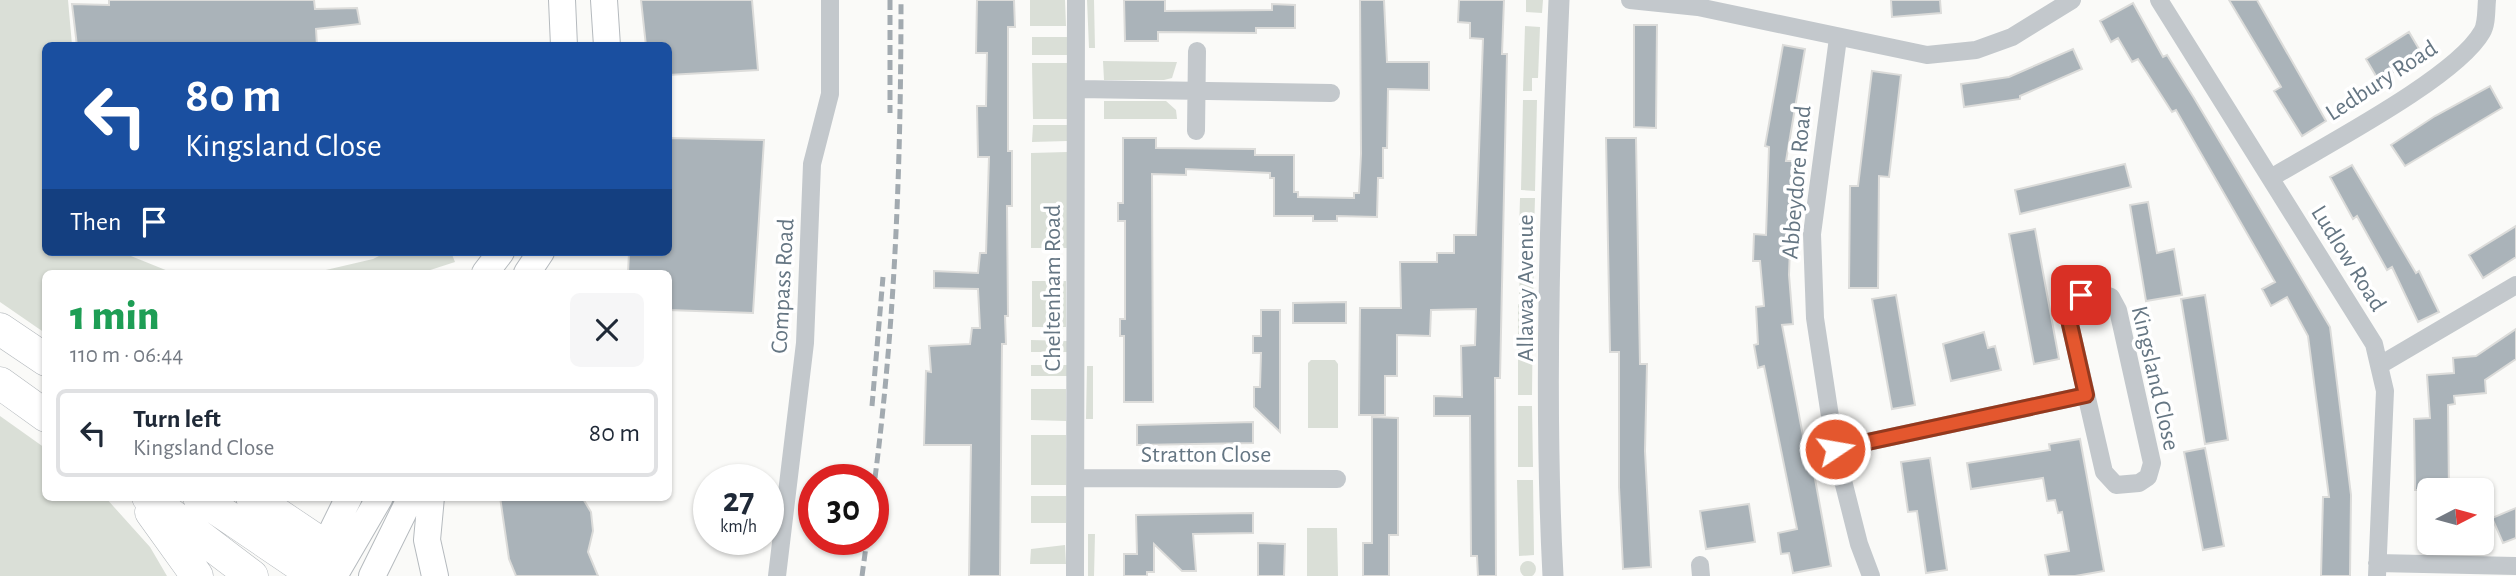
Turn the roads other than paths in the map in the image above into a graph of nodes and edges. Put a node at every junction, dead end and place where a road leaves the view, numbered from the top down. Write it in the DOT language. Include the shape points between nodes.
graph roads {
  1 [pos="562,0"];
  2 [pos="604,0"];
  3 [pos="830,0"];
  4 [pos="1076,0"];
  5 [pos="1559,0"];
  6 [pos="1630,0"];
  7 [pos="2071,0"];
  8 [pos="2159,0"];
  9 [pos="2487,0"];
  10 [pos="1838,38"];
  11 [pos="564,42"];
  12 [pos="607,42"];
  13 [pos="1197,51"];
  14 [pos="1078,89"];
  15 [pos="1196,91"];
  16 [pos="1331,93"];
  17 [pos="1196,131"];
  18 [pos="2271,177"];
  19 [pos="498,256"];
  20 [pos="487,270"];
  21 [pos="2516,285"];
  22 [pos="0,329"];
  23 [pos="42,357"];
  24 [pos="2380,365"];
  25 [pos="0,383"];
  26 [pos="2086,395"];
  27 [pos="42,413"];
  28 [pos="1835,449"];
  29 [pos="1076,478"];
  30 [pos="1337,479"];
  31 [pos="143,501"];
  32 [pos="153,501"];
  33 [pos="206,501"];
  34 [pos="256,501"];
  35 [pos="348,501"];
  36 [pos="377,501"];
  37 [pos="409,501"];
  38 [pos="432,501"];
  39 [pos="2516,566"];
  40 [pos="324,569"];
  41 [pos="2377,569"];
  42 [pos="197,576"];
  43 [pos="252,576"];
  44 [pos="371,576"];
  45 [pos="435,576"];
  46 [pos="777,576"];
  47 [pos="1075,576"];
  48 [pos="1553,576"];
  49 [pos="1871,576"];
  1 -- 11 [label="main road"];
  2 -- 12 [label="main road"];
  3 -- 46 [label="street, Compass Road" via="830,94 813,164 805,344"];
  4 -- 14 [label="street, Cheltenham Road"];
  5 -- 48 [label="street, Allaway Avenue" via="1550,239"];
  6 -- 10 [label="street" via="1698,7"];
  7 -- 10 [label="street" via="2012,37 1976,50 1927,55"];
  8 -- 18 [label="street, Ludlow Road"];
  9 -- 18 [label="street, Ledbury Road" via="2484,30 2460,59"];
  10 -- 28 [label="street, Abbeydore Road" via="1812,234 1815,318"];
  13 -- 15 [label="street"];
  14 -- 15 [label="street"];
  14 -- 29 [label="street, Cheltenham Road"];
  15 -- 16 [label="street"];
  15 -- 17 [label="street"];
  18 -- 24 [label="street, Ludlow Road" via="2374,344"];
  19 -- 20 [label="main road"];
  21 -- 24 [label="street"];
  22 -- 23 [label="highway"];
  24 -- 41 [label="street, Ludlow Road" via="2385,391"];
  25 -- 27 [label="highway"];
  26 -- 26 [label="street, Kingsland Close" via="2069,320 2070,304 2081,295 2097,292 2111,297 2118,310 2152,463 2148,477 2139,483 2116,485 2104,472"];
  26 -- 28 [label="street"];
  28 -- 49 [label="street, Abbeydore Road"];
  29 -- 30 [label="street, Stratton Close"];
  29 -- 47 [label="street, Cheltenham Road"];
  31 -- 42 [label="highway"];
  32 -- 43 [label="highway"];
  33 -- 40 [label="highway"];
  34 -- 40 [label="highway"];
  35 -- 40 [label="main road"];
  36 -- 40 [label="main road"];
  37 -- 44 [label="main road"];
  38 -- 45 [label="main road" via="427,540"];
  39 -- 41 [label="street"];
  40 -- 44 [label="main road"];
}
